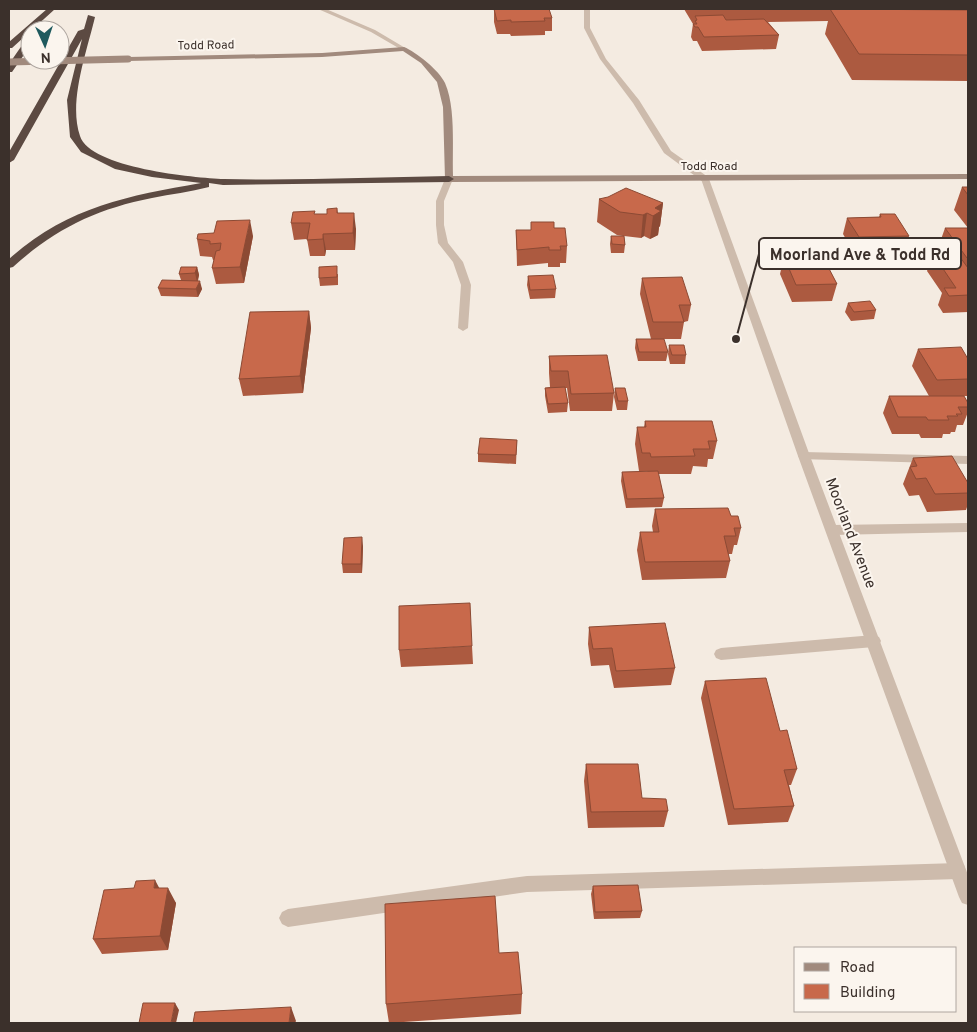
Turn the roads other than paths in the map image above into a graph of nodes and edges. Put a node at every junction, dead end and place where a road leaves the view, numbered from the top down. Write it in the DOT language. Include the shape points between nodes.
graph roads {
  1 [pos="51,9"];
  2 [pos="321,9"];
  3 [pos="587,9"];
  4 [pos="93,13"];
  5 [pos="44,20"];
  6 [pos="9,46"];
  7 [pos="404,49"];
  8 [pos="20,54"];
  9 [pos="9,62"];
  10 [pos="9,70"];
  11 [pos="9,160"];
  12 [pos="968,177"];
  13 [pos="449,179"];
  14 [pos="706,179"];
  15 [pos="222,182"];
  16 [pos="9,265"];
  17 [pos="463,328"];
  18 [pos="804,456"];
  19 [pos="968,460"];
  20 [pos="968,527"];
  21 [pos="833,530"];
  22 [pos="874,641"];
  23 [pos="721,654"];
  24 [pos="958,871"];
  25 [pos="968,897"];
  26 [pos="288,918"];
  1 -- 5 [label="highway"];
  1 -- 6 [label="highway"];
  2 -- 7 [label="street" via="373,31"];
  3 -- 14 [label="street" via="587,28 603,59 636,102 668,153"];
  4 -- 11 [label="highway"];
  4 -- 15 [label="highway" via="71,100 75,137 84,150 119,166 152,174"];
  7 -- 9 [label="main road, Todd Road, bridge" via="322,56"];
  7 -- 13 [label="main road" via="423,62 441,82 447,107"];
  8 -- 10 [label="highway"];
  12 -- 14 [label="main road, Todd Road"];
  13 -- 14 [label="main road, Todd Road"];
  13 -- 15 [label="highway"];
  13 -- 17 [label="street" via="440,201 440,225 443,243 458,262 466,284"];
  14 -- 18 [label="street, Moorland Avenue"];
  15 -- 16 [label="highway" via="153,194 102,208 49,230"];
  18 -- 19 [label="street"];
  18 -- 21 [label="street, Moorland Avenue"];
  20 -- 21 [label="street"];
  21 -- 22 [label="street, Moorland Avenue"];
  22 -- 23 [label="street"];
  22 -- 24 [label="street, Moorland Avenue"];
  24 -- 25 [label="street, Moorland Avenue"];
  24 -- 26 [label="street" via="527,884"];
}
